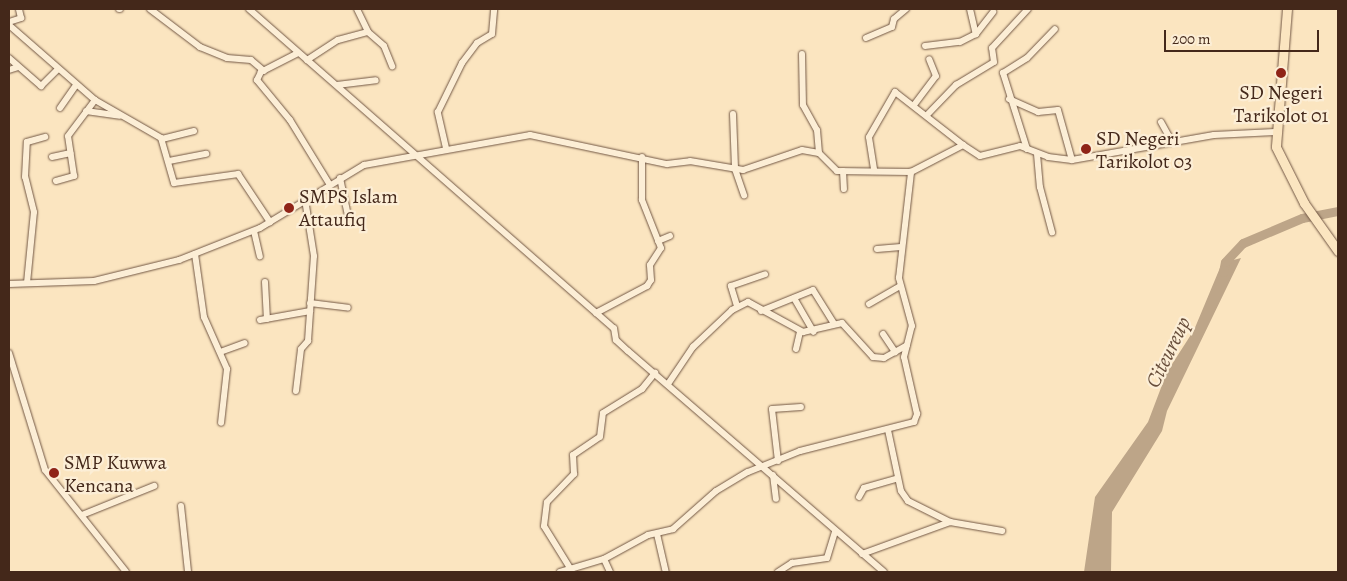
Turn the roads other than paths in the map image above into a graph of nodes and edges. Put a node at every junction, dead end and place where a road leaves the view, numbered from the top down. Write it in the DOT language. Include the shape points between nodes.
graph roads {
  1 [pos="19,9"];
  2 [pos="150,9"];
  3 [pos="248,9"];
  4 [pos="357,9"];
  5 [pos="494,9"];
  6 [pos="906,9"];
  7 [pos="970,9"];
  8 [pos="1028,9"];
  9 [pos="1287,9"];
  10 [pos="993,12"];
  11 [pos="9,24"];
  12 [pos="1055,29"];
  13 [pos="368,32"];
  14 [pos="976,34"];
  15 [pos="866,38"];
  16 [pos="925,46"];
  17 [pos="298,54"];
  18 [pos="802,54"];
  19 [pos="9,58"];
  20 [pos="929,59"];
  21 [pos="307,60"];
  22 [pos="996,61"];
  23 [pos="392,66"];
  24 [pos="18,67"];
  25 [pos="58,69"];
  26 [pos="9,70"];
  27 [pos="264,71"];
  28 [pos="1003,71"];
  29 [pos="376,80"];
  30 [pos="76,85"];
  31 [pos="337,86"];
  32 [pos="1009,99"];
  33 [pos="95,100"];
  34 [pos="914,104"];
  35 [pos="60,108"];
  36 [pos="86,111"];
  37 [pos="733,114"];
  38 [pos="927,115"];
  39 [pos="124,116"];
  40 [pos="1161,122"];
  41 [pos="194,131"];
  42 [pos="1275,132"];
  43 [pos="45,137"];
  44 [pos="162,139"];
  45 [pos="1172,142"];
  46 [pos="964,145"];
  47 [pos="446,148"];
  48 [pos="1027,149"];
  49 [pos="70,153"];
  50 [pos="413,153"];
  51 [pos="818,153"];
  52 [pos="206,154"];
  53 [pos="1036,154"];
  54 [pos="52,157"];
  55 [pos="642,157"];
  56 [pos="1072,160"];
  57 [pos="169,161"];
  58 [pos="735,169"];
  59 [pos="874,169"];
  60 [pos="843,171"];
  61 [pos="911,172"];
  62 [pos="340,178"];
  63 [pos="56,181"];
  64 [pos="330,185"];
  65 [pos="844,189"];
  66 [pos="744,195"];
  67 [pos="305,199"];
  68 [pos="348,215"];
  69 [pos="270,222"];
  70 [pos="254,231"];
  71 [pos="1052,232"];
  72 [pos="670,236"];
  73 [pos="658,241"];
  74 [pos="901,248"];
  75 [pos="877,249"];
  76 [pos="1338,250"];
  77 [pos="195,254"];
  78 [pos="260,256"];
  79 [pos="765,274"];
  80 [pos="265,282"];
  81 [pos="27,283"];
  82 [pos="9,284"];
  83 [pos="900,286"];
  84 [pos="794,298"];
  85 [pos="310,302"];
  86 [pos="869,304"];
  87 [pos="737,306"];
  88 [pos="348,308"];
  89 [pos="310,311"];
  90 [pos="761,311"];
  91 [pos="596,313"];
  92 [pos="834,324"];
  93 [pos="800,330"];
  94 [pos="814,332"];
  95 [pos="883,334"];
  96 [pos="245,343"];
  97 [pos="907,345"];
  98 [pos="796,350"];
  99 [pos="223,352"];
  100 [pos="895,352"];
  101 [pos="9,358"];
  102 [pos="655,373"];
  103 [pos="668,384"];
  104 [pos="296,391"];
  105 [pos="801,407"];
  106 [pos="221,423"];
  107 [pos="888,430"];
  108 [pos="778,461"];
  109 [pos="763,466"];
  110 [pos="773,475"];
  111 [pos="898,478"];
  112 [pos="154,486"];
  113 [pos="859,497"];
  114 [pos="776,499"];
  115 [pos="181,506"];
  116 [pos="82,515"];
  117 [pos="950,522"];
  118 [pos="835,531"];
  119 [pos="1002,531"];
  120 [pos="657,534"];
  121 [pos="862,554"];
  122 [pos="604,559"];
  123 [pos="570,568"];
  124 [pos="581,569"];
  125 [pos="126,572"];
  126 [pos="188,572"];
  127 [pos="560,572"];
  128 [pos="610,572"];
  129 [pos="666,572"];
  130 [pos="778,572"];
  131 [pos="884,572"];
  1 -- 11 [label="street" via="20,18"];
  2 -- 27 [label="street" via="200,47 227,58 251,60"];
  3 -- 17 [label="street"];
  4 -- 13 [label="street"];
  5 -- 47 [label="street" via="492,34 473,48 462,63 438,112"];
  6 -- 15 [label="street" via="894,19 892,27"];
  7 -- 14 [label="street"];
  8 -- 22 [label="street" via="992,48"];
  9 -- 42 [label="main road"];
  10 -- 14 [label="street"];
  11 -- 25 [label="street"];
  12 -- 28 [label="street" via="1027,58"];
  13 -- 21 [label="street" via="338,40"];
  13 -- 23 [label="street" via="384,46"];
  14 -- 16 [label="street" via="960,42"];
  17 -- 21 [label="street"];
  17 -- 27 [label="street"];
  18 -- 51 [label="street" via="803,105 817,130"];
  19 -- 24 [label="street"];
  20 -- 34 [label="street" via="936,76"];
  21 -- 31 [label="street"];
  22 -- 28 [label="street"];
  22 -- 38 [label="street" via="956,86"];
  24 -- 25 [label="street" via="43,86"];
  24 -- 26 [label="street"];
  25 -- 30 [label="street"];
  27 -- 64 [label="street" via="256,77 258,82 290,120"];
  28 -- 32 [label="street"];
  29 -- 31 [label="street"];
  30 -- 33 [label="street"];
  30 -- 35 [label="street"];
  31 -- 50 [label="street"];
  32 -- 48 [label="street"];
  32 -- 56 [label="street" via="1038,112 1058,110"];
  33 -- 36 [label="street"];
  33 -- 39 [label="street"];
  34 -- 38 [label="street"];
  34 -- 59 [label="street" via="899,94 892,96 869,138"];
  36 -- 39 [label="street"];
  36 -- 49 [label="street" via="69,132"];
  37 -- 58 [label="street"];
  38 -- 46 [label="street"];
  39 -- 44 [label="street"];
  40 -- 45 [label="street"];
  41 -- 44 [label="street"];
  42 -- 45 [label="street" via="1229,133"];
  42 -- 76 [label="main road" via="1283,164 1323,233"];
  43 -- 81 [label="street" via="26,142 24,177 34,212"];
  44 -- 57 [label="street"];
  45 -- 56 [label="street"];
  46 -- 48 [label="street" via="980,156 1020,146"];
  46 -- 61 [label="street"];
  47 -- 50 [label="street"];
  47 -- 55 [label="street" via="530,135 579,149"];
  48 -- 53 [label="street"];
  49 -- 54 [label="street"];
  49 -- 63 [label="street" via="74,176"];
  50 -- 62 [label="street" via="364,165"];
  50 -- 91 [label="street"];
  51 -- 58 [label="street" via="798,151"];
  51 -- 60 [label="street" via="830,167"];
  52 -- 57 [label="street"];
  53 -- 56 [label="street"];
  53 -- 71 [label="street"];
  55 -- 58 [label="street" via="667,164 690,161"];
  55 -- 73 [label="street" via="642,200"];
  57 -- 69 [label="street" via="172,180 178,184 238,174"];
  58 -- 66 [label="street"];
  59 -- 60 [label="street"];
  59 -- 61 [label="street"];
  60 -- 65 [label="street"];
  61 -- 74 [label="street"];
  62 -- 64 [label="street"];
  62 -- 68 [label="street"];
  64 -- 67 [label="street"];
  67 -- 69 [label="street"];
  67 -- 85 [label="street" via="314,250"];
  69 -- 70 [label="street"];
  70 -- 77 [label="street"];
  70 -- 78 [label="street"];
  72 -- 73 [label="street"];
  73 -- 91 [label="street" via="661,248 650,265 650,282"];
  74 -- 75 [label="street"];
  74 -- 83 [label="street"];
  77 -- 81 [label="street" via="109,279"];
  77 -- 99 [label="street" via="204,317"];
  79 -- 87 [label="street" via="732,286"];
  80 -- 89 [label="street" via="263,319"];
  81 -- 82 [label="street"];
  83 -- 86 [label="street"];
  83 -- 97 [label="street" via="912,321"];
  84 -- 90 [label="street"];
  84 -- 92 [label="street" via="815,290"];
  84 -- 94 [label="street"];
  85 -- 88 [label="street"];
  85 -- 89 [label="street"];
  87 -- 90 [label="street" via="750,302"];
  87 -- 103 [label="street" via="680,361"];
  89 -- 104 [label="street"];
  90 -- 93 [label="street"];
  91 -- 102 [label="street" via="614,328 616,340"];
  92 -- 94 [label="street"];
  92 -- 100 [label="street" via="844,324 873,357"];
  93 -- 94 [label="street"];
  93 -- 98 [label="street"];
  95 -- 100 [label="street"];
  96 -- 99 [label="street"];
  97 -- 100 [label="street"];
  97 -- 107 [label="street" via="904,357 916,417"];
  99 -- 106 [label="street" via="228,376"];
  101 -- 116 [label="street" via="45,470"];
  102 -- 103 [label="street"];
  102 -- 123 [label="street" via="642,389 603,413 600,437 573,455 574,474 547,502 544,526"];
  103 -- 109 [label="street"];
  105 -- 108 [label="street" via="772,409"];
  107 -- 108 [label="street"];
  107 -- 111 [label="street"];
  108 -- 109 [label="street"];
  109 -- 110 [label="street"];
  109 -- 120 [label="street" via="728,484 673,528"];
  110 -- 114 [label="street"];
  110 -- 118 [label="street"];
  111 -- 113 [label="street" via="864,488"];
  111 -- 117 [label="street" via="908,501"];
  112 -- 116 [label="street"];
  115 -- 126 [label="street"];
  116 -- 125 [label="street"];
  117 -- 119 [label="street"];
  117 -- 121 [label="street"];
  118 -- 121 [label="street"];
  118 -- 130 [label="street" via="827,558 792,563"];
  120 -- 122 [label="street" via="642,537"];
  120 -- 129 [label="street"];
  121 -- 131 [label="street"];
  122 -- 124 [label="street"];
  122 -- 128 [label="street"];
  123 -- 124 [label="street"];
  123 -- 127 [label="street"];
}
